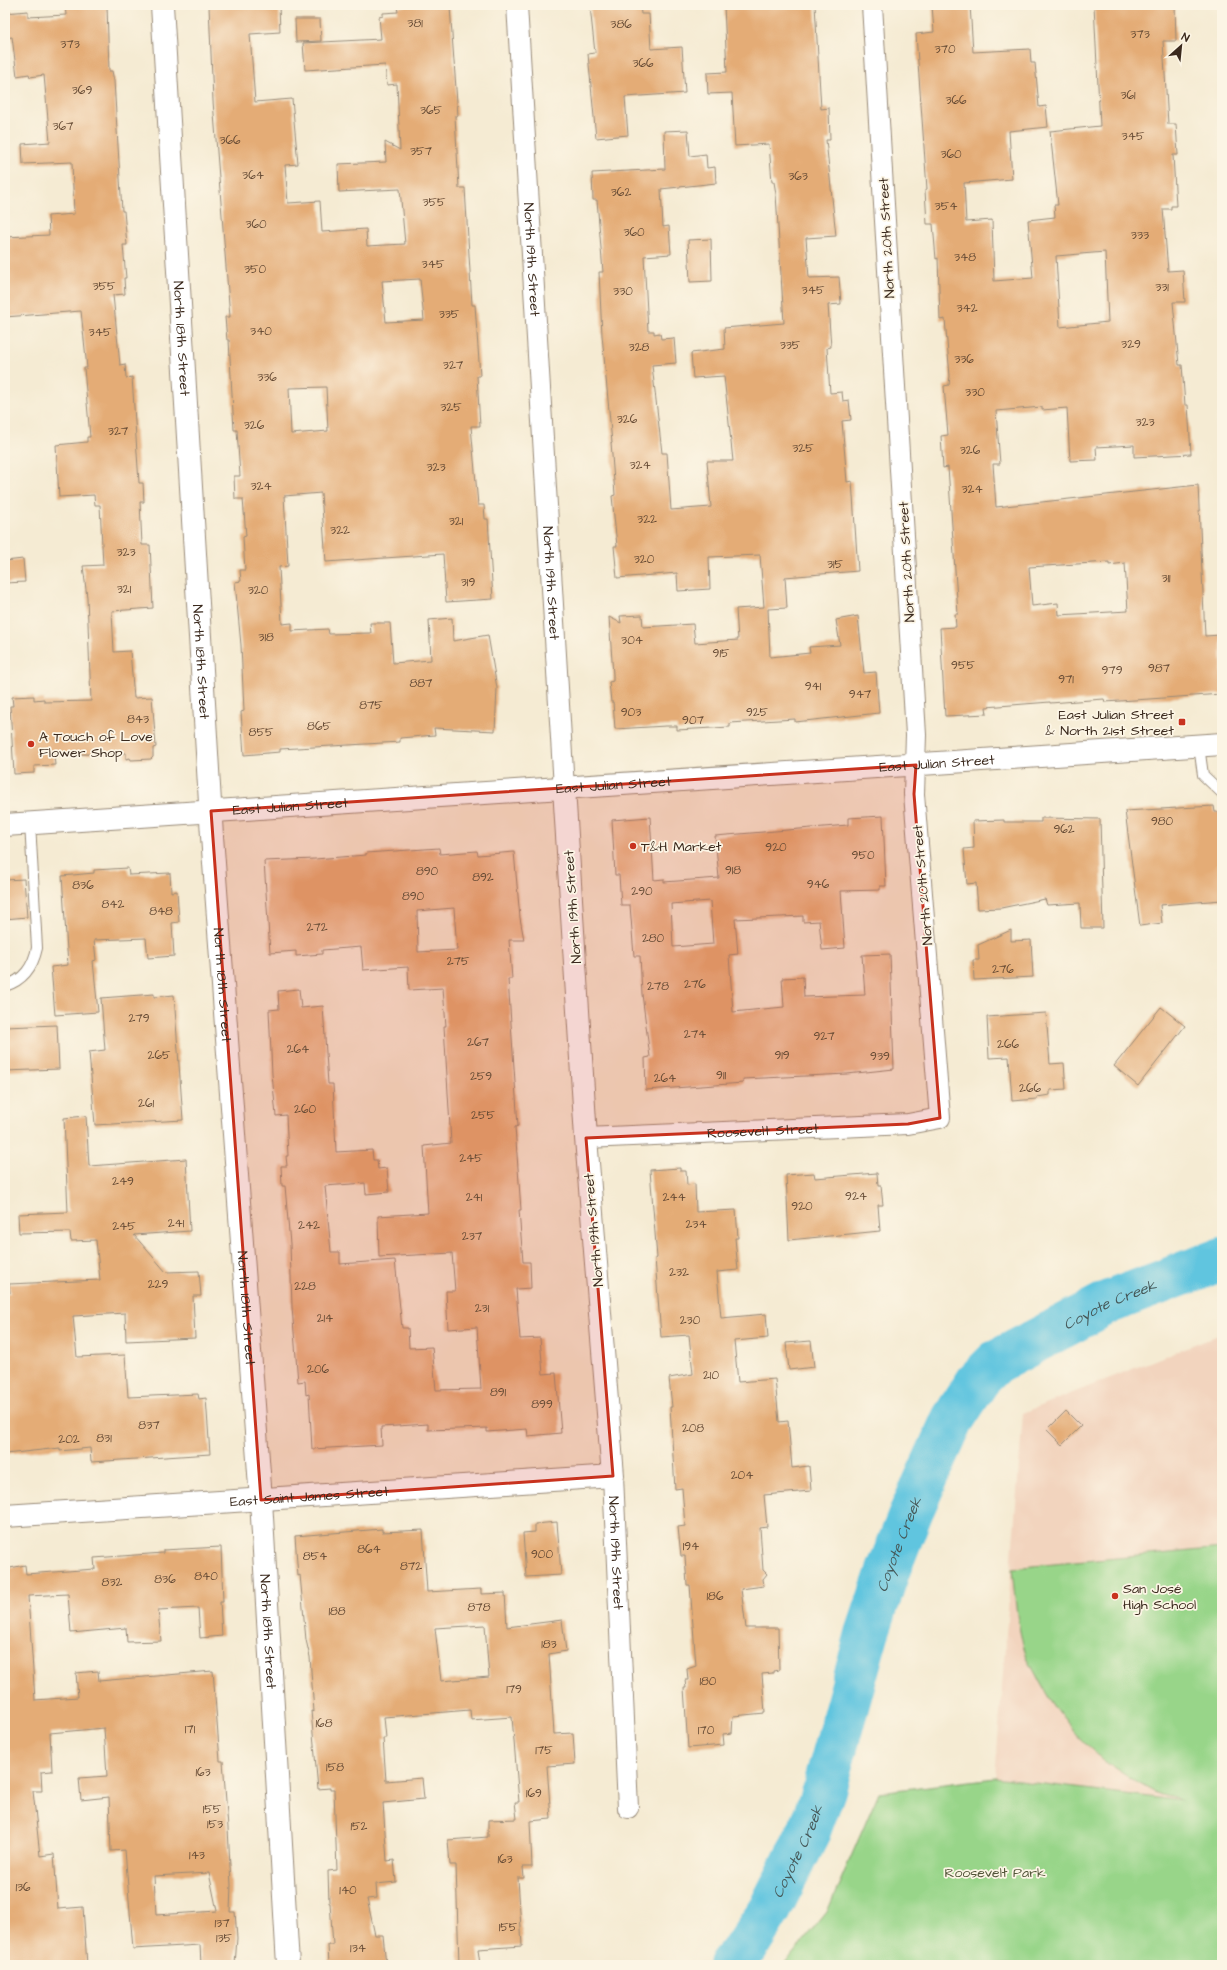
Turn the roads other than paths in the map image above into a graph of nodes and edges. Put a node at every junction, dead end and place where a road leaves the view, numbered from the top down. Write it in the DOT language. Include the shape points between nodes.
graph roads {
  1 [pos="162,5"];
  2 [pos="516,5"];
  3 [pos="872,5"];
  4 [pos="1222,744"];
  5 [pos="1199,746"];
  6 [pos="916,765"];
  7 [pos="564,788"];
  8 [pos="1222,793"];
  9 [pos="211,811"];
  10 [pos="30,823"];
  11 [pos="5,825"];
  12 [pos="5,986"];
  13 [pos="940,1118"];
  14 [pos="586,1138"];
  15 [pos="613,1476"];
  16 [pos="260,1500"];
  17 [pos="5,1516"];
  18 [pos="628,1808"];
  19 [pos="288,1965"];
  1 -- 9 [label="street, North 18th Street"];
  2 -- 7 [label="street, North 19th Street"];
  3 -- 6 [label="street, North 20th Street" via="916,727"];
  4 -- 5 [label="street, East Julian Street"];
  5 -- 6 [label="street, East Julian Street"];
  5 -- 8 [label="lane" via="1203,775"];
  6 -- 7 [label="street, East Julian Street"];
  6 -- 13 [label="street, North 20th Street" via="914,794"];
  7 -- 9 [label="street, East Julian Street"];
  7 -- 14 [label="street, North 19th Street"];
  9 -- 10 [label="street, East Julian Street"];
  9 -- 16 [label="street, North 18th Street"];
  10 -- 11 [label="street, East Julian Street"];
  10 -- 12 [label="lane" via="37,948 33,963 24,975 16,982"];
  13 -- 14 [label="street, Roosevelt Street" via="908,1124"];
  14 -- 15 [label="street, North 19th Street"];
  15 -- 16 [label="street, East Saint James Street"];
  15 -- 18 [label="street, North 19th Street"];
  16 -- 17 [label="street, East Saint James Street"];
  16 -- 19 [label="street, North 18th Street"];
}
